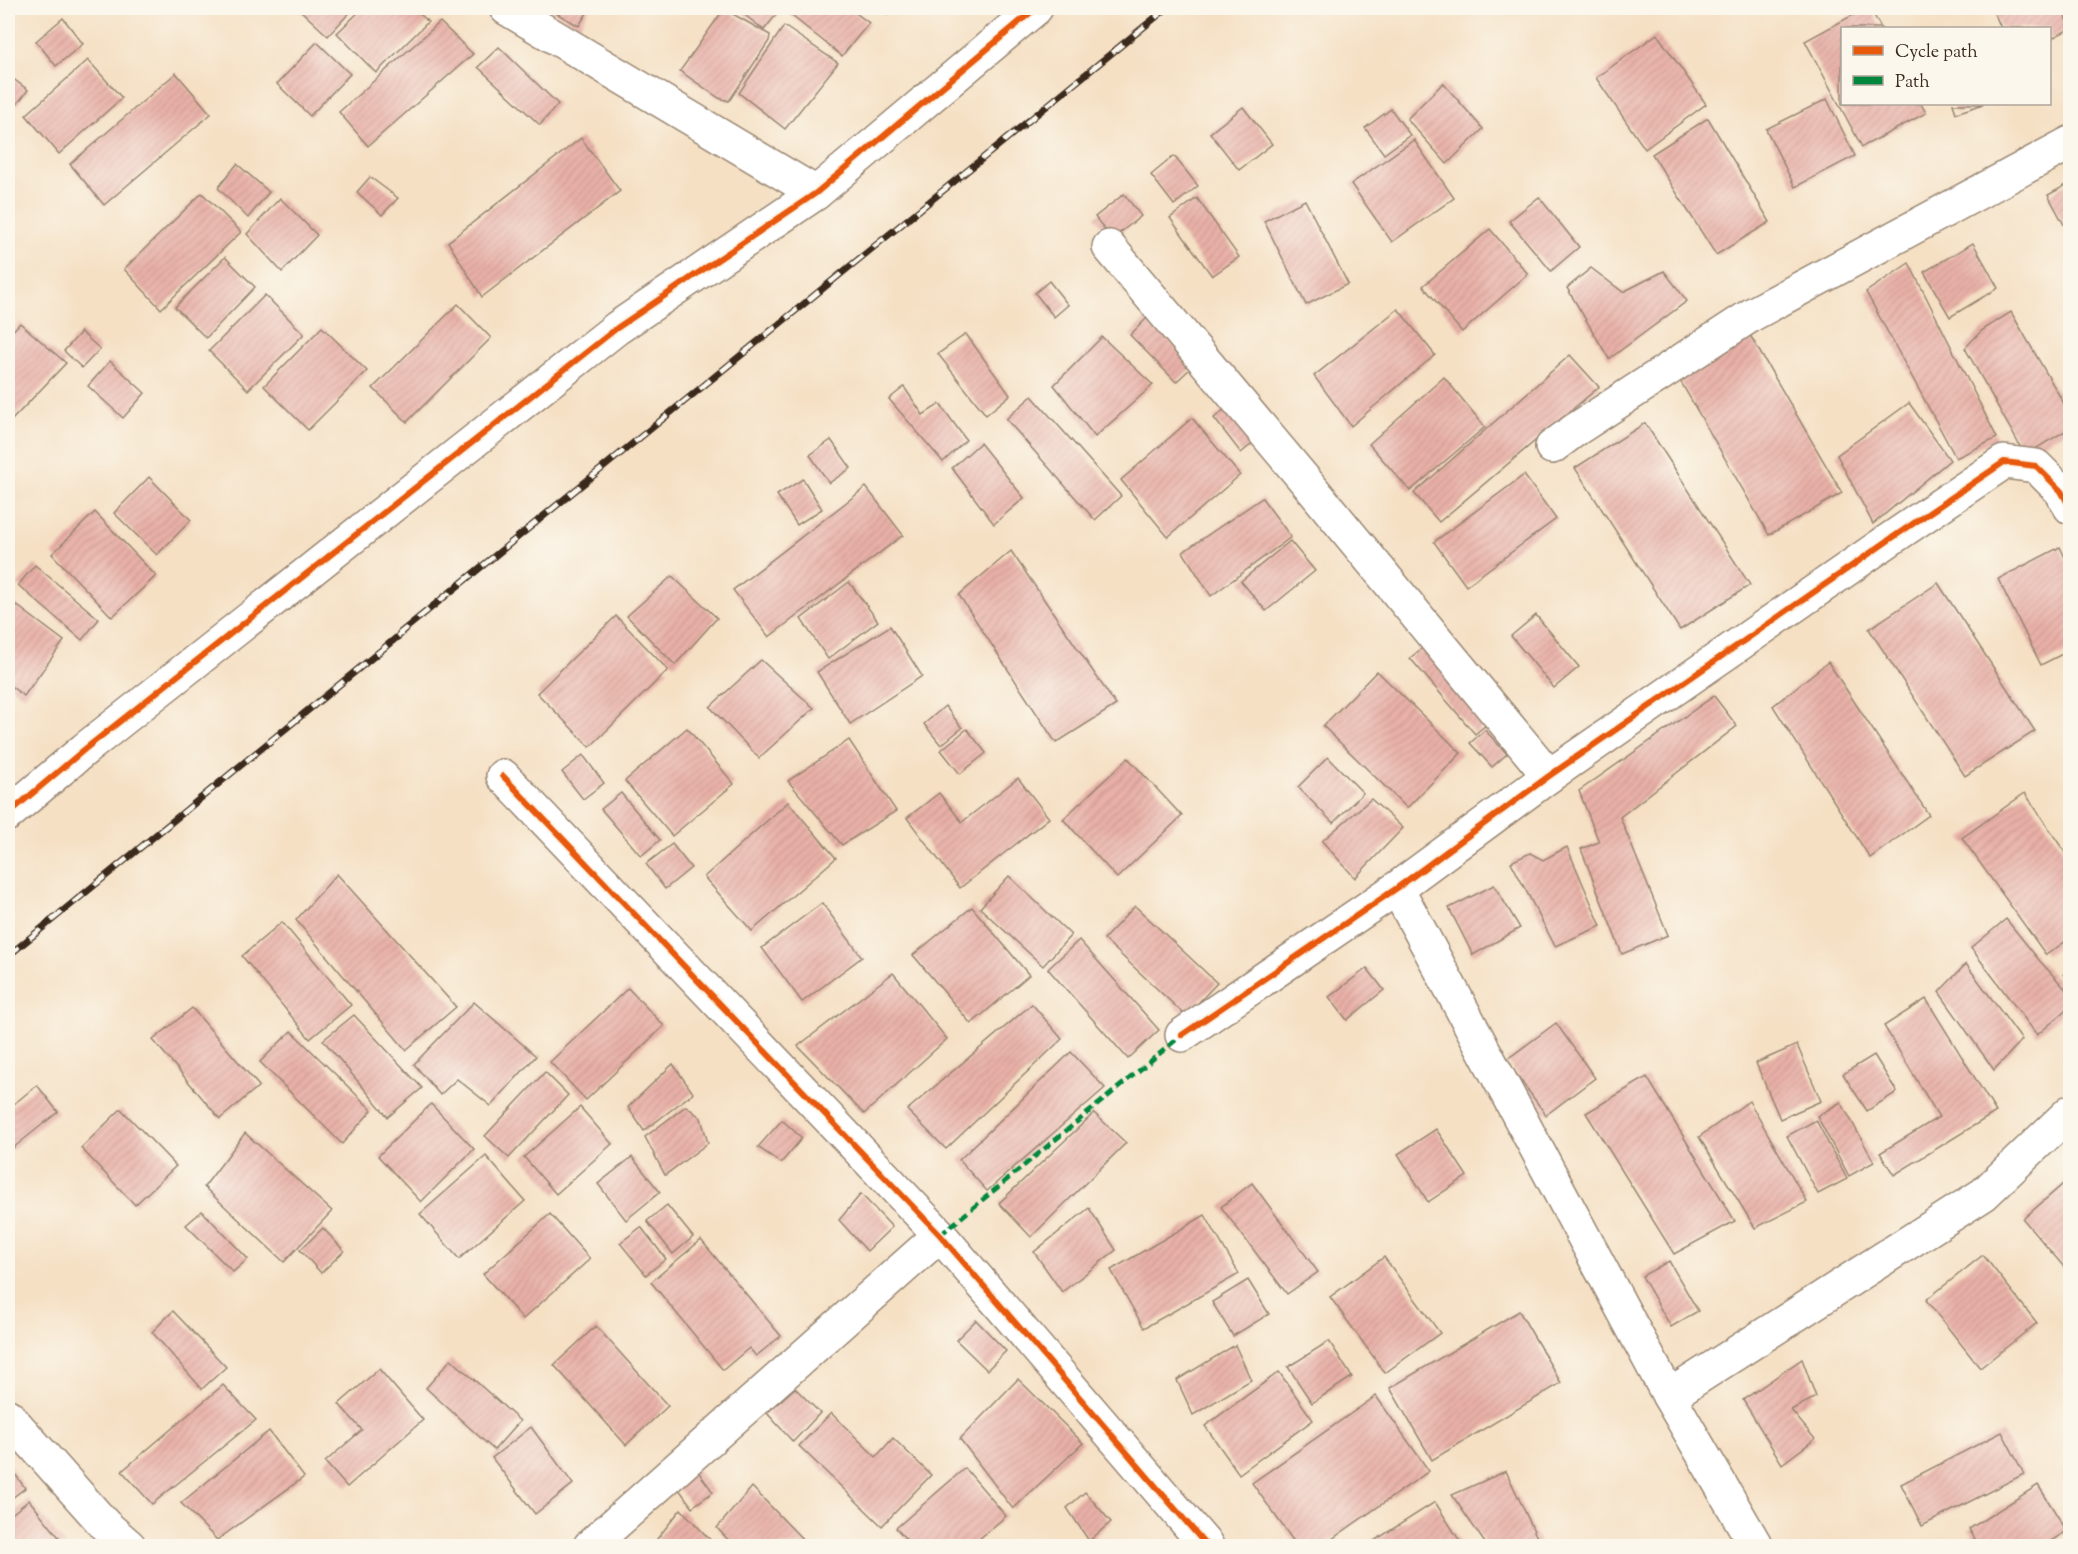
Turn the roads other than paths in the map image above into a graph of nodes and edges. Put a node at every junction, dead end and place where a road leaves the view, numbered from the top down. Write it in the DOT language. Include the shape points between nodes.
graph roads {
  1 [pos="506,8"];
  2 [pos="1036,8"];
  3 [pos="2070,143"];
  4 [pos="816,193"];
  5 [pos="1109,247"];
  6 [pos="1552,447"];
  7 [pos="2070,507"];
  8 [pos="502,776"];
  9 [pos="1549,776"];
  10 [pos="8,814"];
  11 [pos="1397,888"];
  12 [pos="1182,1035"];
  13 [pos="2070,1112"];
  14 [pos="940,1235"];
  15 [pos="1669,1396"];
  16 [pos="8,1416"];
  17 [pos="129,1546"];
  18 [pos="590,1546"];
  19 [pos="1207,1546"];
  20 [pos="1756,1546"];
  1 -- 4 [label="street"];
  2 -- 4 [label="street"];
  3 -- 6 [label="street" via="1753,314"];
  4 -- 10 [label="street" via="617,328"];
  5 -- 9 [label="street"];
  7 -- 9 [label="street" via="2061,491 2036,466 2004,462"];
  8 -- 14 [label="street"];
  9 -- 11 [label="street"];
  11 -- 12 [label="street"];
  11 -- 15 [label="street"];
  13 -- 15 [label="street" via="1984,1194"];
  14 -- 18 [label="street"];
  14 -- 19 [label="street"];
  15 -- 20 [label="street"];
  16 -- 17 [label="street" via="105,1525"];
}
